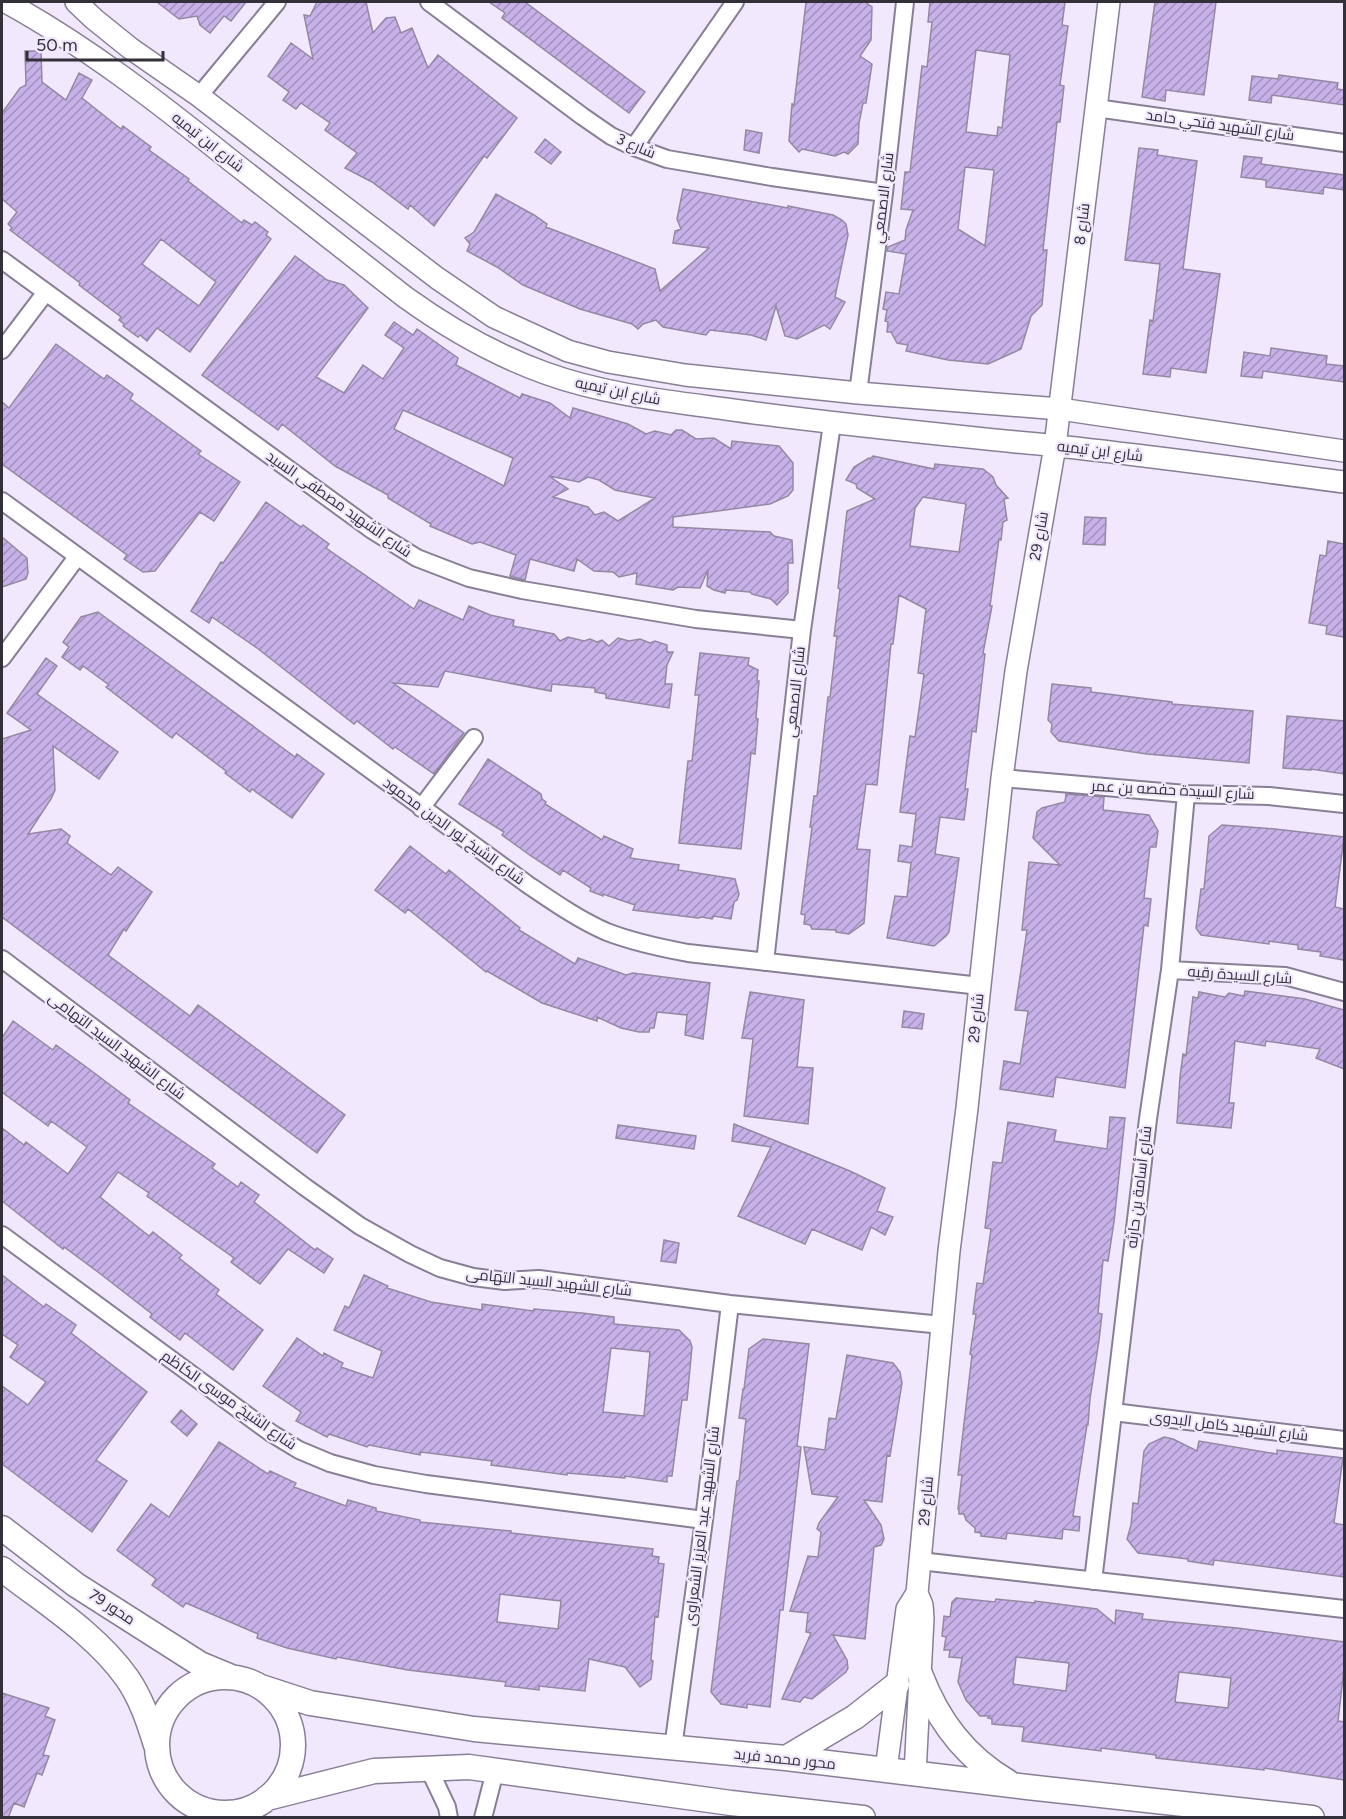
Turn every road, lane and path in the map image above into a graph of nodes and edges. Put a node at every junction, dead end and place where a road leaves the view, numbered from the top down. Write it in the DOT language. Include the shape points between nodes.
graph roads {
  1 [pos="6,2"];
  2 [pos="76,2"];
  3 [pos="277,2"];
  4 [pos="429,2"];
  5 [pos="735,2"];
  6 [pos="905,2"];
  7 [pos="1109,2"];
  8 [pos="199,96"];
  9 [pos="1096,108"];
  10 [pos="1344,142"];
  11 [pos="634,147"];
  12 [pos="884,193"];
  13 [pos="2,260"];
  14 [pos="46,292"];
  15 [pos="2,350"];
  16 [pos="858,393"];
  17 [pos="1060,409"];
  18 [pos="832,424"];
  19 [pos="1055,446"];
  20 [pos="1344,451"];
  21 [pos="1344,482"];
  22 [pos="2,501"];
  23 [pos="77,557"];
  24 [pos="802,630"];
  25 [pos="2,658"];
  26 [pos="474,738"];
  27 [pos="1002,778"];
  28 [pos="1186,794"];
  29 [pos="1344,804"];
  30 [pos="421,808"];
  31 [pos="2,959"];
  32 [pos="765,962"];
  33 [pos="1170,970"];
  34 [pos="980,986"];
  35 [pos="1344,992"];
  36 [pos="2,1235"];
  37 [pos="730,1304"];
  38 [pos="942,1325"];
  39 [pos="1113,1412"];
  40 [pos="1344,1440"];
  41 [pos="704,1520"];
  42 [pos="2,1528"];
  43 [pos="920,1561"];
  44 [pos="2,1569"];
  45 [pos="1093,1581"];
  46 [pos="917,1593"];
  47 [pos="1344,1609"];
  48 [pos="920,1674"];
  49 [pos="229,1676"];
  50 [pos="897,1684"];
  51 [pos="261,1687"];
  52 [pos="474,1729"];
  53 [pos="156,1745"];
  54 [pos="673,1748"];
  55 [pos="786,1758"];
  56 [pos="428,1767"];
  57 [pos="469,1767"];
  58 [pos="886,1770"];
  59 [pos="495,1771"];
  60 [pos="915,1774"];
  61 [pos="169,1784"];
  62 [pos="1013,1785"];
  63 [pos="266,1806"];
  64 [pos="798,1814"];
  65 [pos="181,1818"];
  66 [pos="449,1818"];
  67 [pos="483,1818"];
  68 [pos="863,1818"];
  69 [pos="1312,1818"];
  1 -- 18 [label="street, شارع ابن تيميه" via="61,33 118,73 405,297 472,340 545,373 584,385 666,401"];
  2 -- 8 [label="street, شارع ابن تيميه" via="130,48"];
  3 -- 8 [label="street"];
  4 -- 11 [label="street, شارع 3" via="582,116"];
  5 -- 11 [label="street"];
  6 -- 12 [label="street, شارع الاصمعي"];
  7 -- 9 [label="street, شارع 8"];
  8 -- 16 [label="street, شارع ابن تيميه" via="436,278 494,317 532,335 568,351 608,362 685,375"];
  9 -- 10 [label="street, شارع الشهيد فتحي حامد"];
  9 -- 17 [label="street, شارع 8"];
  11 -- 12 [label="street, شارع 3" via="667,159"];
  12 -- 16 [label="street, شارع الاصمعي"];
  13 -- 14 [label="street, شارع الشهيد مصطفى السيد"];
  14 -- 15 [label="street"];
  14 -- 24 [label="street, شارع الشهيد مصطفى السيد" via="372,530 417,558 469,578 522,590 696,619"];
  16 -- 17 [label="street, شارع ابن تيميه"];
  17 -- 19 [label="street, شارع 8"];
  17 -- 20 [label="street, شارع ابن تيميه"];
  18 -- 19 [label="street, شارع ابن تيميه"];
  18 -- 24 [label="street, شارع الاصمعي"];
  19 -- 21 [label="street, شارع ابن تيميه"];
  19 -- 27 [label="street, شارع 29" via="1016,671"];
  22 -- 23 [label="street, شارع الشيخ نور الدين محمود"];
  23 -- 25 [label="street"];
  23 -- 30 [label="street, شارع الشيخ نور الدين محمود"];
  24 -- 32 [label="street, شارع الاصمعي"];
  26 -- 30 [label="street"];
  27 -- 28 [label="street, شارع السيدة حفصه بن عمر"];
  27 -- 34 [label="street, شارع 29"];
  28 -- 29 [label="street, شارع السيدة حفصه بن عمر" via="1269,796"];
  28 -- 33 [label="street, شارع أسامة بن حارثه"];
  30 -- 32 [label="street, شارع الشيخ نور الدين محمود" via="561,907 606,931 688,953"];
  31 -- 37 [label="street, شارع الشهيد السيد التهامى" via="305,1187 360,1226 410,1254 473,1277 505,1281 539,1279"];
  32 -- 34 [label="street, شارع الشيخ نور الدين محمود"];
  33 -- 35 [label="street, شارع السيدة رقيه" via="1285,976"];
  33 -- 39 [label="street, شارع أسامة بن حارثه" via="1146,1128"];
  34 -- 38 [label="street, شارع 29"];
  36 -- 41 [label="street, شارع الشيخ موسى الكاظم" via="271,1433 330,1463 426,1484"];
  37 -- 38 [label="street, شارع الشهيد السيد التهامى"];
  37 -- 41 [label="street, شارع الشهيد عبد العزيز الشعراوى"];
  38 -- 43 [label="street, شارع 29"];
  39 -- 40 [label="street, شارع الشهيد كامل البدوى"];
  39 -- 45 [label="street, شارع أسامة بن حارثه"];
  41 -- 54 [label="street, شارع الشهيد عبد العزيز الشعراوى"];
  42 -- 49 [label="main road, محور 79" via="76,1585 200,1664"];
  43 -- 45 [label="street"];
  43 -- 46 [label="street, شارع 29"];
  44 -- 53 [label="main road" via="107,1654 141,1702"];
  45 -- 47 [label="street"];
  46 -- 48 [label="street, شارع 29" via="923,1611"];
  46 -- 50 [label="street, شارع 29" via="907,1610"];
  48 -- 60 [label="street, شارع 29"];
  48 -- 62 [label="main road" via="949,1731 978,1761"];
  49 -- 51 [label="main road"];
  49 -- 53 [label="main road" via="193,1684 177,1695 158,1727"];
  50 -- 55 [label="main road" via="855,1717"];
  50 -- 58 [label="street, شارع 29"];
  51 -- 52 [label="main road, محور محمد فريد" via="310,1703"];
  51 -- 63 [label="main road" via="286,1714 293,1750 289,1768"];
  52 -- 54 [label="main road, محور محمد فريد"];
  52 -- 57 [label="main road"];
  53 -- 61 [label="main road"];
  54 -- 55 [label="main road, محور محمد فريد"];
  55 -- 58 [label="main road, محور محمد فريد"];
  56 -- 57 [label="main road"];
  56 -- 63 [label="main road" via="374,1770"];
  56 -- 66 [label="street"];
  57 -- 59 [label="main road"];
  58 -- 60 [label="main road, محور محمد فريد"];
  59 -- 64 [label="main road"];
  59 -- 67 [label="street"];
  60 -- 62 [label="main road, محور محمد فريد"];
  61 -- 63 [label="main road" via="181,1798 214,1812 232,1813"];
  61 -- 65 [label="main road"];
  62 -- 69 [label="main road, محور محمد فريد"];
  64 -- 68 [label="main road"];
}
